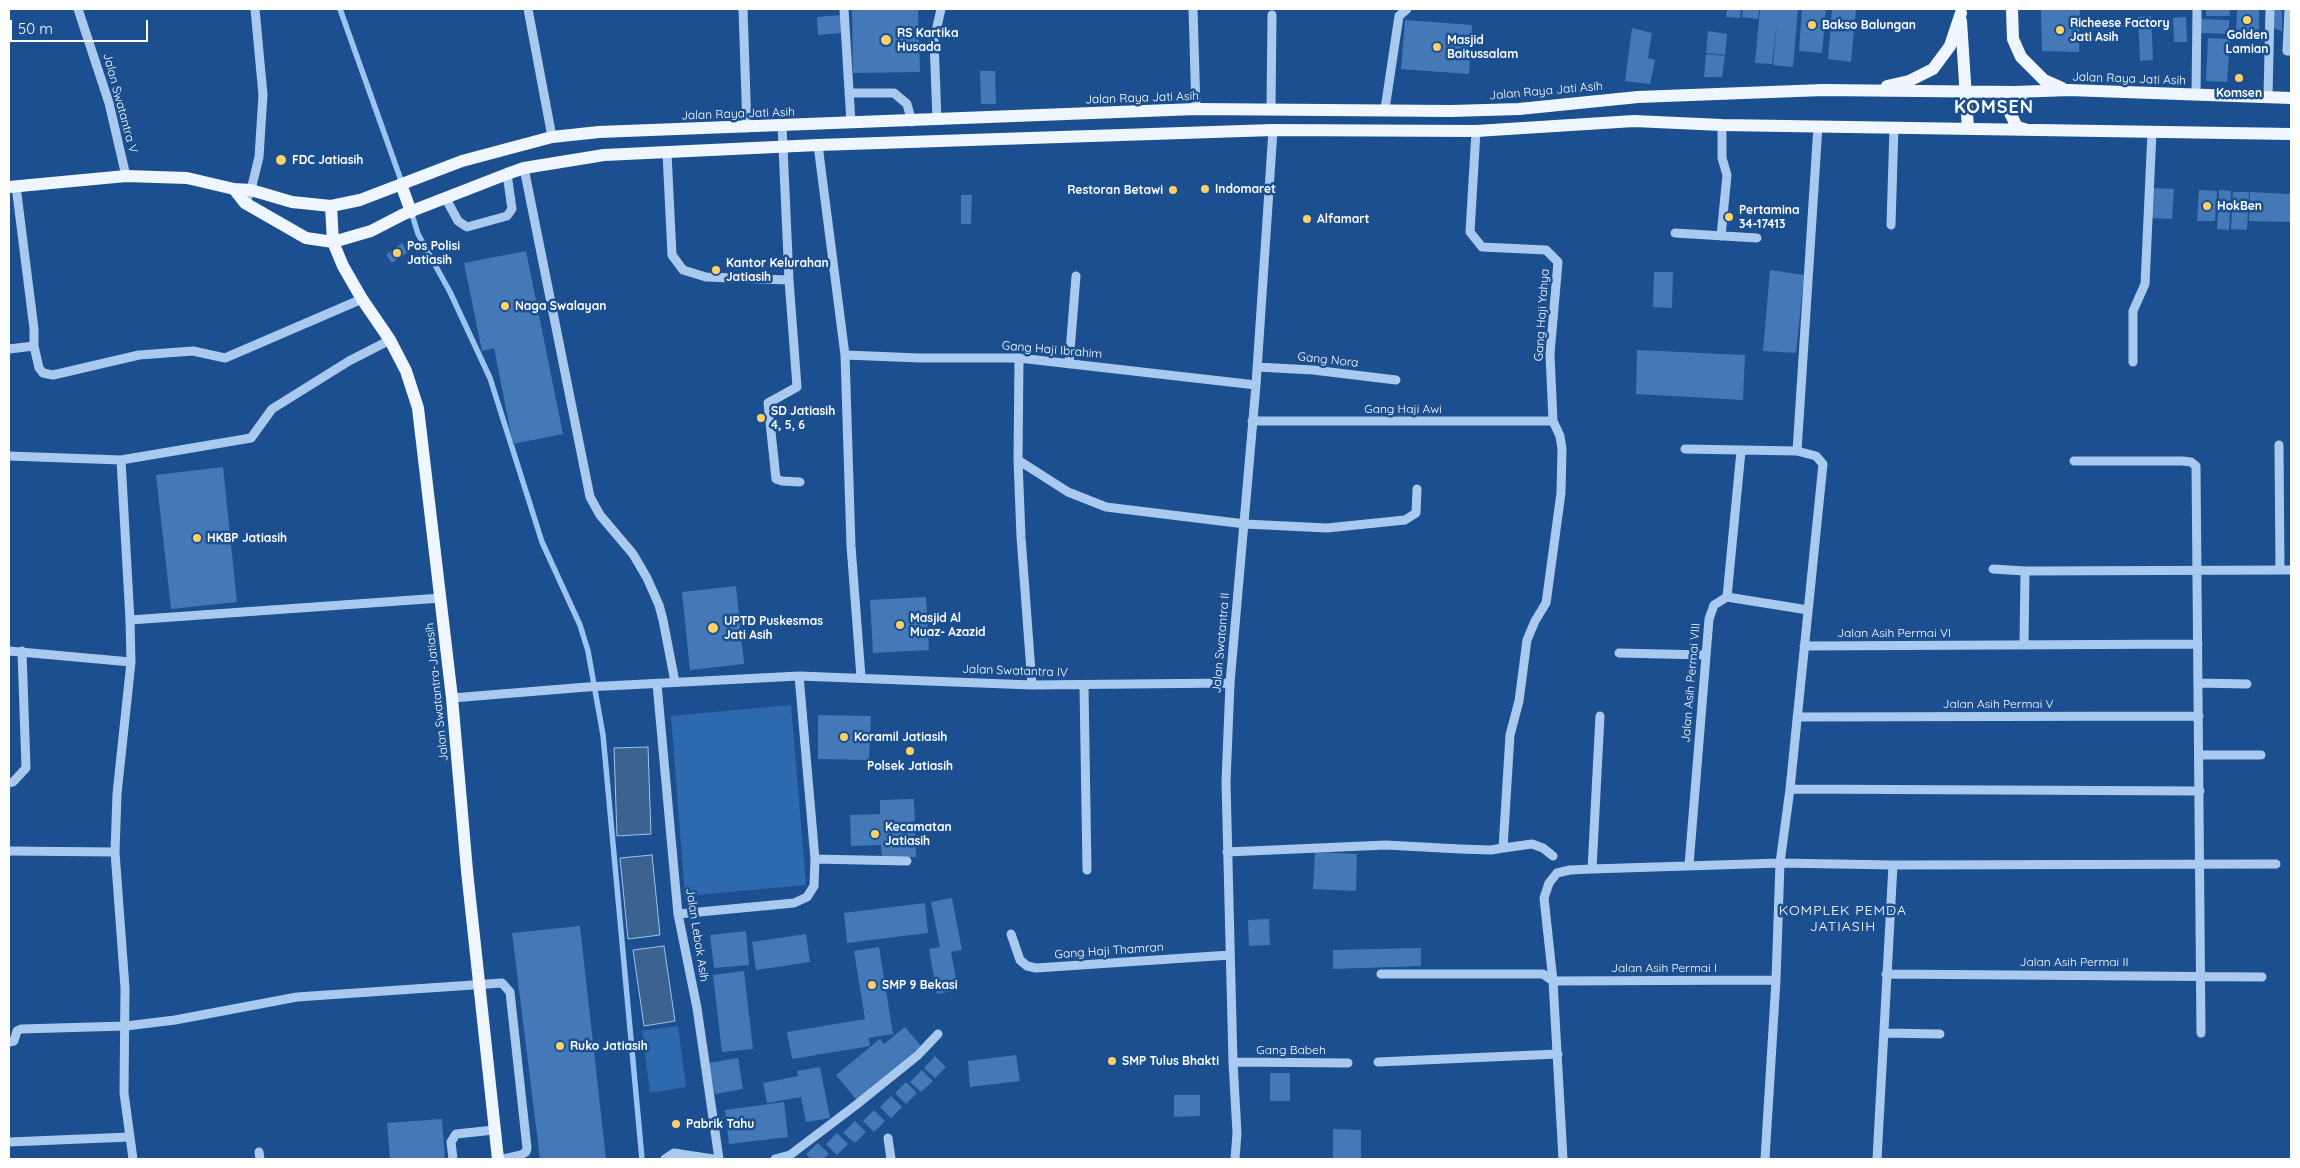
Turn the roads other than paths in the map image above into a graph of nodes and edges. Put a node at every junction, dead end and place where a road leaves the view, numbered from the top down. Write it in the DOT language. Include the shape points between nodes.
graph roads {
  1 [pos="78,9"];
  2 [pos="255,9"];
  3 [pos="528,9"];
  4 [pos="743,9"];
  5 [pos="844,9"];
  6 [pos="941,9"];
  7 [pos="1193,9"];
  8 [pos="1407,9"];
  9 [pos="2012,9"];
  10 [pos="2197,9"];
  11 [pos="2270,9"];
  12 [pos="2289,9"];
  13 [pos="1961,11"];
  14 [pos="1272,15"];
  15 [pos="2291,51"];
  16 [pos="1862,90"];
  17 [pos="2069,90"];
  18 [pos="1966,91"];
  19 [pos="2024,92"];
  20 [pos="849,93"];
  21 [pos="2196,95"];
  22 [pos="2268,97"];
  23 [pos="2291,98"];
  24 [pos="1271,108"];
  25 [pos="1196,109"];
  26 [pos="1385,109"];
  27 [pos="911,116"];
  28 [pos="851,117"];
  29 [pos="937,120"];
  30 [pos="782,125"];
  31 [pos="1722,125"];
  32 [pos="1818,126"];
  33 [pos="1894,127"];
  34 [pos="747,128"];
  35 [pos="1968,129"];
  36 [pos="1272,130"];
  37 [pos="2027,130"];
  38 [pos="1476,132"];
  39 [pos="2152,132"];
  40 [pos="2291,134"];
  41 [pos="552,137"];
  42 [pos="818,146"];
  43 [pos="782,147"];
  44 [pos="666,153"];
  45 [pos="524,168"];
  46 [pos="507,174"];
  47 [pos="126,176"];
  48 [pos="398,186"];
  49 [pos="12,187"];
  50 [pos="234,189"];
  51 [pos="252,190"];
  52 [pos="445,197"];
  53 [pos="245,203"];
  54 [pos="331,206"];
  55 [pos="407,213"];
  56 [pos="1891,225"];
  57 [pos="1675,233"];
  58 [pos="1721,236"];
  59 [pos="1757,238"];
  60 [pos="333,242"];
  61 [pos="1076,276"];
  62 [pos="788,280"];
  63 [pos="362,299"];
  64 [pos="390,340"];
  65 [pos="34,346"];
  66 [pos="9,349"];
  67 [pos="845,355"];
  68 [pos="1019,358"];
  69 [pos="2133,362"];
  70 [pos="1069,364"];
  71 [pos="1256,366"];
  72 [pos="1396,380"];
  73 [pos="1256,385"];
  74 [pos="1252,421"];
  75 [pos="1553,421"];
  76 [pos="2279,445"];
  77 [pos="1685,449"];
  78 [pos="1741,451"];
  79 [pos="1797,451"];
  80 [pos="9,456"];
  81 [pos="121,460"];
  82 [pos="1018,460"];
  83 [pos="2074,461"];
  84 [pos="800,482"];
  85 [pos="1417,489"];
  86 [pos="1245,524"];
  87 [pos="1993,569"];
  88 [pos="2280,570"];
  89 [pos="2291,570"];
  90 [pos="2025,571"];
  91 [pos="2198,571"];
  92 [pos="1727,597"];
  93 [pos="441,598"];
  94 [pos="1808,610"];
  95 [pos="130,620"];
  96 [pos="2198,644"];
  97 [pos="2024,645"];
  98 [pos="1804,646"];
  99 [pos="9,650"];
  100 [pos="22,651"];
  101 [pos="1619,653"];
  102 [pos="1705,655"];
  103 [pos="131,662"];
  104 [pos="800,676"];
  105 [pos="861,677"];
  106 [pos="674,682"];
  107 [pos="1230,683"];
  108 [pos="2199,683"];
  109 [pos="657,684"];
  110 [pos="2248,684"];
  111 [pos="1032,685"];
  112 [pos="1084,686"];
  113 [pos="452,698"];
  114 [pos="1600,716"];
  115 [pos="1797,716"];
  116 [pos="2199,716"];
  117 [pos="2199,755"];
  118 [pos="2261,755"];
  119 [pos="9,783"];
  120 [pos="1790,789"];
  121 [pos="2200,791"];
  122 [pos="1503,848"];
  123 [pos="9,851"];
  124 [pos="115,852"];
  125 [pos="1227,852"];
  126 [pos="1553,856"];
  127 [pos="815,859"];
  128 [pos="907,861"];
  129 [pos="1780,863"];
  130 [pos="2276,864"];
  131 [pos="1689,865"];
  132 [pos="1893,865"];
  133 [pos="2200,865"];
  134 [pos="1592,868"];
  135 [pos="1087,870"];
  136 [pos="678,914"];
  137 [pos="1011,934"];
  138 [pos="1230,955"];
  139 [pos="1381,974"];
  140 [pos="1886,974"];
  141 [pos="2201,975"];
  142 [pos="2262,977"];
  143 [pos="1776,980"];
  144 [pos="1553,981"];
  145 [pos="480,983"];
  146 [pos="126,1026"];
  147 [pos="1885,1033"];
  148 [pos="2201,1033"];
  149 [pos="938,1034"];
  150 [pos="1940,1034"];
  151 [pos="9,1042"];
  152 [pos="1558,1054"];
  153 [pos="1233,1062"];
  154 [pos="1378,1062"];
  155 [pos="1348,1063"];
  156 [pos="494,1130"];
  157 [pos="130,1137"];
  158 [pos="888,1138"];
  159 [pos="9,1142"];
  160 [pos="133,1159"];
  161 [pos="453,1159"];
  162 [pos="498,1159"];
  163 [pos="504,1159"];
  164 [pos="665,1159"];
  165 [pos="713,1159"];
  166 [pos="719,1159"];
  167 [pos="776,1159"];
  168 [pos="891,1159"];
  169 [pos="1235,1159"];
  170 [pos="1563,1159"];
  171 [pos="1765,1159"];
  172 [pos="1877,1159"];
  1 -- 47 [label="street, Jalan Swatantra V" via="108,102"];
  2 -- 51 [label="street" via="263,95 259,157"];
  3 -- 41 [label="street"];
  4 -- 34 [label="street"];
  5 -- 20 [label="street"];
  6 -- 29 [label="street" via="934,40"];
  7 -- 25 [label="street"];
  8 -- 26 [label="street" via="1399,16"];
  9 -- 17 [label="main road" via="2013,39 2021,57 2044,80"];
  10 -- 21 [label="street"];
  11 -- 22 [label="street"];
  12 -- 15 [label="street" via="2287,51"];
  13 -- 16 [label="main road" via="1950,46 1933,69 1909,81"];
  13 -- 18 [label="main road"];
  14 -- 24 [label="street"];
  16 -- 18 [label="main road, Jalan Raya Jati Asih"];
  16 -- 26 [label="main road, Jalan Raya Jati Asih" via="1638,97 1520,110"];
  17 -- 19 [label="main road, Jalan Raya Jati Asih"];
  17 -- 21 [label="main road, Jalan Raya Jati Asih"];
  18 -- 19 [label="main road, Jalan Raya Jati Asih"];
  18 -- 35 [label="main road"];
  19 -- 37 [label="main road" via="2010,113 2017,127"];
  20 -- 27 [label="street" via="894,93 907,104"];
  20 -- 28 [label="street"];
  21 -- 22 [label="main road, Jalan Raya Jati Asih"];
  22 -- 23 [label="main road, Jalan Raya Jati Asih"];
  24 -- 25 [label="main road, Jalan Raya Jati Asih"];
  24 -- 26 [label="main road, Jalan Raya Jati Asih"];
  25 -- 29 [label="main road, Jalan Raya Jati Asih"];
  27 -- 28 [label="main road, Jalan Raya Jati Asih"];
  27 -- 29 [label="main road, Jalan Raya Jati Asih"];
  28 -- 30 [label="main road, Jalan Raya Jati Asih"];
  30 -- 34 [label="main road, Jalan Raya Jati Asih"];
  30 -- 43 [label="street"];
  31 -- 32 [label="main road"];
  31 -- 38 [label="main road" via="1634,122"];
  31 -- 58 [label="street" via="1722,158 1727,175"];
  32 -- 33 [label="main road"];
  32 -- 79 [label="street"];
  33 -- 35 [label="main road"];
  33 -- 56 [label="street"];
  34 -- 41 [label="main road, Jalan Raya Jati Asih" via="599,132"];
  35 -- 37 [label="main road"];
  36 -- 38 [label="main road"];
  36 -- 42 [label="main road"];
  36 -- 71 [label="street, Jalan Swatantra II"];
  37 -- 39 [label="main road"];
  38 -- 75 [label="street, Gang Haji Yahya" via="1470,232 1482,247 1546,250 1558,262 1550,354"];
  39 -- 40 [label="main road"];
  39 -- 69 [label="street" via="2145,284 2133,311"];
  41 -- 48 [label="main road, Jalan Raya Jati Asih" via="462,161"];
  42 -- 43 [label="main road"];
  42 -- 67 [label="street"];
  43 -- 44 [label="main road"];
  43 -- 62 [label="street"];
  44 -- 45 [label="main road" via="604,155"];
  44 -- 62 [label="street" via="672,255 683,270 706,278"];
  45 -- 46 [label="main road"];
  45 -- 106 [label="street" via="590,497 647,578 663,620"];
  46 -- 52 [label="main road"];
  46 -- 52 [label="street" via="512,210 507,216 467,227 458,221"];
  47 -- 49 [label="main road"];
  47 -- 50 [label="main road" via="187,178"];
  48 -- 54 [label="main road, Jalan Raya Jati Asih" via="360,200"];
  48 -- 55 [label="main road"];
  49 -- 65 [label="street"];
  50 -- 51 [label="main road"];
  50 -- 53 [label="main road"];
  51 -- 53 [label="street"];
  51 -- 54 [label="main road" via="292,202"];
  52 -- 55 [label="main road"];
  53 -- 60 [label="main road" via="306,238"];
  54 -- 60 [label="main road"];
  55 -- 60 [label="main road" via="371,231"];
  57 -- 58 [label="street"];
  58 -- 59 [label="street"];
  60 -- 63 [label="main road, Jalan Swatantra-Jatiasih"];
  61 -- 70 [label="street"];
  62 -- 84 [label="street" via="797,387 768,403 776,479"];
  63 -- 64 [label="main road, Jalan Swatantra-Jatiasih"];
  63 -- 65 [label="street" via="225,358 193,351 139,355 53,375 43,373 39,368"];
  64 -- 81 [label="street" via="349,361 272,409 251,438"];
  64 -- 93 [label="main road, Jalan Swatantra-Jatiasih" via="406,371 418,408"];
  65 -- 66 [label="street"];
  67 -- 68 [label="street, Gang Haji Ibrahim"];
  67 -- 105 [label="street" via="851,546"];
  68 -- 70 [label="street, Gang Haji Ibrahim"];
  68 -- 82 [label="street"];
  70 -- 73 [label="street, Gang Haji Ibrahim"];
  71 -- 72 [label="street, Gang Nora"];
  71 -- 73 [label="street, Jalan Swatantra II"];
  73 -- 74 [label="street, Jalan Swatantra II"];
  74 -- 75 [label="street, Gang Haji Awi"];
  74 -- 86 [label="street, Jalan Swatantra II"];
  75 -- 122 [label="street, Gang Haji Yahya" via="1560,436 1561,493 1548,596 1527,640 1519,700 1510,735"];
  76 -- 88 [label="street"];
  77 -- 78 [label="street"];
  78 -- 79 [label="street"];
  78 -- 92 [label="street"];
  79 -- 94 [label="street" via="1816,456 1823,464"];
  80 -- 81 [label="street"];
  81 -- 95 [label="street"];
  82 -- 86 [label="street" via="1068,492 1106,507"];
  82 -- 111 [label="street"];
  83 -- 91 [label="street" via="2182,461 2196,466"];
  85 -- 86 [label="street" via="1416,513 1406,520 1327,528"];
  86 -- 107 [label="street, Jalan Swatantra II"];
  87 -- 90 [label="street"];
  88 -- 89 [label="street"];
  88 -- 91 [label="street"];
  90 -- 91 [label="street"];
  90 -- 97 [label="street"];
  91 -- 96 [label="street"];
  92 -- 94 [label="street"];
  92 -- 102 [label="street, Jalan Asih Permai VIII" via="1714,604"];
  93 -- 95 [label="street"];
  93 -- 113 [label="main road, Jalan Swatantra-Jatiasih"];
  94 -- 98 [label="street"];
  95 -- 103 [label="street"];
  96 -- 97 [label="street, Jalan Asih Permai VI"];
  96 -- 108 [label="street"];
  97 -- 98 [label="street, Jalan Asih Permai VI"];
  98 -- 115 [label="street"];
  99 -- 100 [label="street"];
  100 -- 103 [label="street"];
  100 -- 119 [label="street" via="26,768 14,782"];
  101 -- 102 [label="street"];
  102 -- 131 [label="street, Jalan Asih Permai VIII"];
  103 -- 124 [label="street" via="117,794"];
  104 -- 105 [label="street, Jalan Swatantra IV"];
  104 -- 106 [label="street, Jalan Swatantra IV"];
  104 -- 127 [label="street"];
  105 -- 111 [label="street, Jalan Swatantra IV"];
  106 -- 109 [label="street, Jalan Swatantra IV"];
  107 -- 112 [label="street, Jalan Swatantra IV"];
  107 -- 125 [label="street, Jalan Swatantra II"];
  108 -- 110 [label="street"];
  108 -- 116 [label="street"];
  109 -- 113 [label="street, Jalan Swatantra IV"];
  109 -- 136 [label="street, Jalan Lebak Asih"];
  111 -- 112 [label="street, Jalan Swatantra IV"];
  112 -- 135 [label="street"];
  113 -- 145 [label="main road, Jalan Swatantra-Jatiasih"];
  114 -- 134 [label="street"];
  115 -- 116 [label="street, Jalan Asih Permai V"];
  115 -- 120 [label="street"];
  116 -- 117 [label="street"];
  117 -- 118 [label="street"];
  117 -- 121 [label="street"];
  120 -- 121 [label="street"];
  120 -- 129 [label="street"];
  121 -- 133 [label="street"];
  122 -- 125 [label="street" via="1386,846"];
  122 -- 126 [label="street" via="1532,844"];
  123 -- 124 [label="street"];
  124 -- 146 [label="street"];
  125 -- 138 [label="street, Jalan Swatantra II"];
  127 -- 128 [label="street"];
  127 -- 136 [label="street" via="814,886 807,897 794,903"];
  129 -- 131 [label="street"];
  129 -- 132 [label="street"];
  129 -- 143 [label="street"];
  130 -- 133 [label="street"];
  131 -- 134 [label="street"];
  132 -- 133 [label="street"];
  132 -- 140 [label="street"];
  133 -- 141 [label="street"];
  134 -- 144 [label="street" via="1557,873 1549,883 1544,898"];
  136 -- 166 [label="street, Jalan Lebak Asih" via="697,1008"];
  137 -- 138 [label="street, Gang Haji Thamran" via="1020,960 1036,968"];
  138 -- 153 [label="street, Jalan Swatantra II"];
  139 -- 144 [label="street, Jalan Asih Permai I" via="1543,974"];
  140 -- 141 [label="street, Jalan Asih Permai II"];
  140 -- 147 [label="street"];
  141 -- 142 [label="street, Jalan Asih Permai II"];
  141 -- 148 [label="street"];
  143 -- 144 [label="street, Jalan Asih Permai I"];
  143 -- 171 [label="street"];
  144 -- 152 [label="street"];
  145 -- 146 [label="street" via="297,997"];
  145 -- 156 [label="main road, Jalan Swatantra-Jatiasih"];
  145 -- 163 [label="street" via="502,983 510,992 527,1148 521,1155"];
  146 -- 151 [label="street" via="21,1029 14,1041"];
  146 -- 157 [label="street" via="124,1093"];
  147 -- 150 [label="street"];
  147 -- 172 [label="street"];
  149 -- 167 [label="street" via="918,1055 841,1116 790,1155"];
  152 -- 154 [label="street"];
  152 -- 170 [label="street"];
  153 -- 155 [label="street, Gang Babeh"];
  153 -- 169 [label="street, Jalan Swatantra II" via="1237,1133"];
  156 -- 161 [label="street" via="456,1134 451,1142"];
  156 -- 162 [label="main road, Jalan Swatantra-Jatiasih"];
  157 -- 159 [label="street"];
  157 -- 160 [label="street"];
  158 -- 168 [label="street"];
  164 -- 165 [label="street" via="674,1153"];
}
